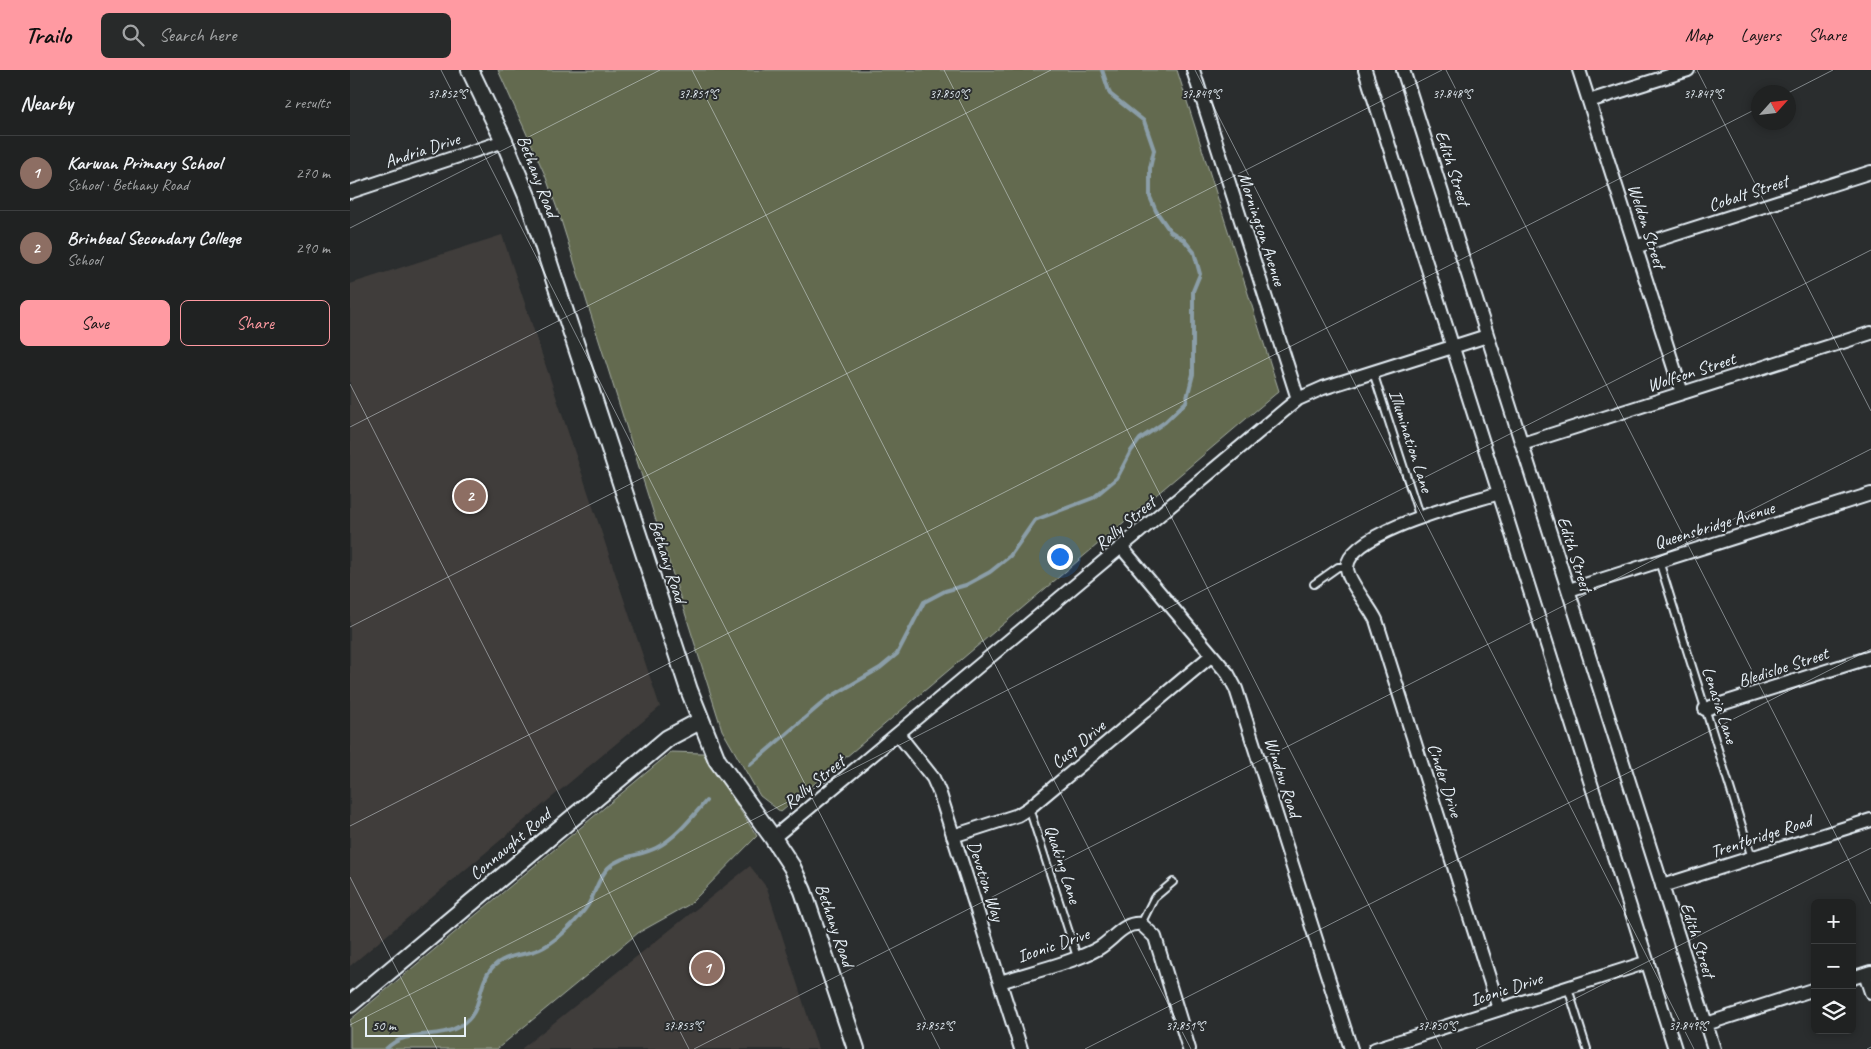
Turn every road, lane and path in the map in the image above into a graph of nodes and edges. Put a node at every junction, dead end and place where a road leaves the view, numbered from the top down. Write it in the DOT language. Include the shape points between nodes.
graph roads {
  1 [pos="470,70"];
  2 [pos="1193,70"];
  3 [pos="1364,70"];
  4 [pos="1403,70"];
  5 [pos="1579,70"];
  6 [pos="1688,70"];
  7 [pos="1589,101"];
  8 [pos="504,141"];
  9 [pos="1871,172"];
  10 [pos="350,192"];
  11 [pos="1635,247"];
  12 [pos="1871,334"];
  13 [pos="1487,336"];
  14 [pos="1452,347"];
  15 [pos="1373,372"];
  16 [pos="1682,394"];
  17 [pos="1298,399"];
  18 [pos="1522,444"];
  19 [pos="1499,493"];
  20 [pos="1871,494"];
  21 [pos="1420,518"];
  22 [pos="1122,548"];
  23 [pos="1659,561"];
  24 [pos="1347,567"];
  25 [pos="1314,584"];
  26 [pos="1569,590"];
  27 [pos="1212,655"];
  28 [pos="1871,657"];
  29 [pos="1705,709"];
  30 [pos="700,721"];
  31 [pos="898,734"];
  32 [pos="1029,808"];
  33 [pos="1871,820"];
  34 [pos="953,836"];
  35 [pos="773,838"];
  36 [pos="1752,858"];
  37 [pos="1173,882"];
  38 [pos="1662,886"];
  39 [pos="1141,924"];
  40 [pos="1077,957"];
  41 [pos="1648,962"];
  42 [pos="1868,973"];
  43 [pos="1856,977"];
  44 [pos="1000,982"];
  45 [pos="1568,988"];
  46 [pos="1811,990"];
  47 [pos="1871,992"];
  48 [pos="350,1004"];
  49 [pos="1499,1009"];
  50 [pos="1706,1024"];
  51 [pos="1416,1036"];
  52 [pos="856,1049"];
  53 [pos="1021,1049"];
  54 [pos="1189,1049"];
  55 [pos="1351,1049"];
  56 [pos="1374,1049"];
  57 [pos="1420,1049"];
  58 [pos="1587,1049"];
  59 [pos="1675,1049"];
  60 [pos="1714,1049"];
  1 -- 8 [label="street, Bethany Road"];
  2 -- 17 [label="street, Mornington Avenue"];
  3 -- 14 [label="street"];
  4 -- 13 [label="street, Edith Street"];
  5 -- 7 [label="street, Weldon Street"];
  6 -- 7 [label="street"];
  7 -- 11 [label="street, Weldon Street"];
  8 -- 10 [label="street, Andria Drive"];
  8 -- 30 [label="street, Bethany Road" via="527,196"];
  9 -- 11 [label="street, Cobalt Street"];
  11 -- 16 [label="street, Weldon Street"];
  12 -- 16 [label="street, Wolfson Street"];
  13 -- 14 [label="street, Rally Street"];
  13 -- 18 [label="street, Edith Street"];
  14 -- 15 [label="street, Rally Street"];
  14 -- 19 [label="street"];
  15 -- 17 [label="street, Rally Street"];
  15 -- 21 [label="lane, Illumination Lane"];
  16 -- 18 [label="street, Wolfson Street"];
  17 -- 22 [label="street, Rally Street"];
  18 -- 26 [label="street, Edith Street"];
  19 -- 21 [label="street"];
  19 -- 41 [label="street"];
  20 -- 23 [label="street, Queensbridge Avenue"];
  21 -- 24 [label="street" via="1379,533 1350,559"];
  22 -- 27 [label="street, Window Road"];
  22 -- 31 [label="street, Rally Street"];
  23 -- 26 [label="street, Queensbridge Avenue"];
  23 -- 29 [label="lane, Lenasia Lane"];
  24 -- 25 [label="lane" via="1338,568"];
  24 -- 49 [label="street, Cinder Drive" via="1352,583 1376,620"];
  26 -- 38 [label="street, Edith Street"];
  27 -- 32 [label="street, Cusp Drive"];
  27 -- 55 [label="street, Window Road" via="1228,674 1241,702"];
  28 -- 29 [label="street, Bledisloe Street"];
  29 -- 36 [label="lane, Lenasia Lane"];
  30 -- 35 [label="street, Bethany Road" via="717,760"];
  30 -- 48 [label="street, Connaught Road" via="668,738"];
  31 -- 34 [label="street, Devotion Way" via="933,778"];
  31 -- 35 [label="street, Rally Street"];
  32 -- 34 [label="street, Cusp Drive" via="1018,815"];
  32 -- 40 [label="lane, Quaking Lane"];
  33 -- 36 [label="street, Trentbridge Road"];
  34 -- 44 [label="street, Devotion Way"];
  35 -- 52 [label="street, Bethany Road" via="803,891"];
  36 -- 38 [label="street, Trentbridge Road"];
  37 -- 39 [label="lane" via="1154,898"];
  38 -- 50 [label="street, Edith Street"];
  39 -- 40 [label="street, Iconic Drive" via="1132,923 1101,947"];
  39 -- 54 [label="street" via="1155,937"];
  40 -- 44 [label="street, Iconic Drive"];
  41 -- 45 [label="street, Iconic Drive"];
  41 -- 59 [label="street"];
  42 -- 43 [label="street"];
  42 -- 47 [label="street"];
  44 -- 53 [label="street, Devotion Way"];
  45 -- 49 [label="street, Iconic Drive"];
  45 -- 58 [label="lane"];
  46 -- 50 [label="street"];
  49 -- 51 [label="street, Iconic Drive"];
  50 -- 60 [label="street, Edith Street"];
  51 -- 56 [label="street, Iconic Drive"];
  51 -- 57 [label="street"];
}
